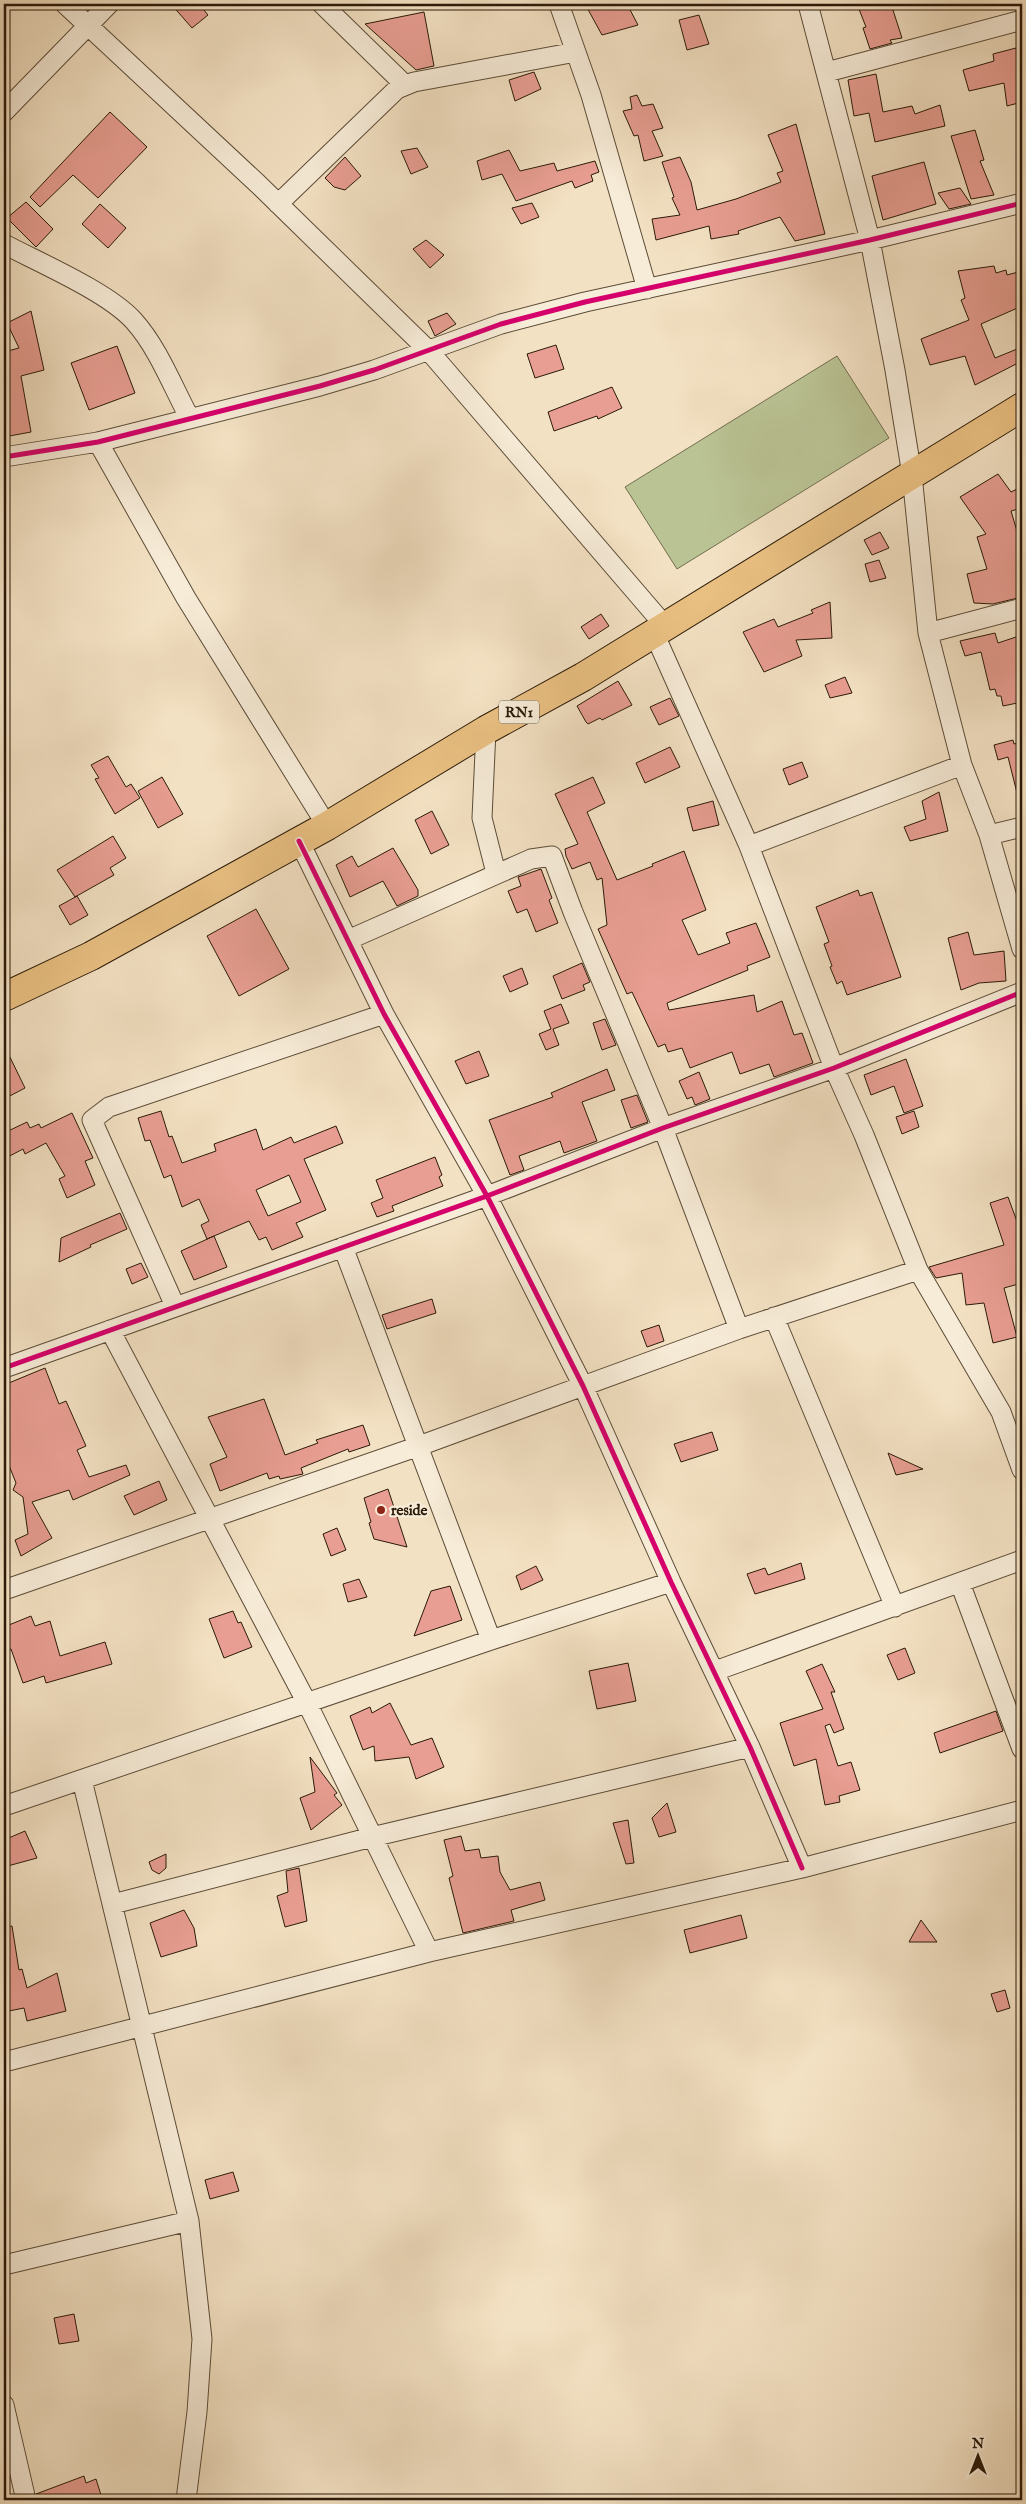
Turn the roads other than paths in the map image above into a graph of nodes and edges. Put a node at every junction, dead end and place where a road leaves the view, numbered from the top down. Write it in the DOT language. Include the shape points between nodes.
graph roads {
  1 [pos="66,4"];
  2 [pos="109,4"];
  3 [pos="322,4"];
  4 [pos="559,4"];
  5 [pos="808,4"];
  6 [pos="1022,20"];
  7 [pos="88,25"];
  8 [pos="576,52"];
  9 [pos="827,72"];
  10 [pos="405,85"];
  11 [pos="4,112"];
  12 [pos="1022,203"];
  13 [pos="278,204"];
  14 [pos="870,240"];
  15 [pos="4,244"];
  16 [pos="646,289"];
  17 [pos="429,351"];
  18 [pos="1022,407"];
  19 [pos="189,417"];
  20 [pos="98,442"];
  21 [pos="4,457"];
  22 [pos="912,475"];
  23 [pos="1022,608"];
  24 [pos="660,629"];
  25 [pos="928,633"];
  26 [pos="486,730"];
  27 [pos="962,765"];
  28 [pos="327,826"];
  29 [pos="1022,827"];
  30 [pos="989,835"];
  31 [pos="299,841"];
  32 [pos="749,846"];
  33 [pos="496,873"];
  34 [pos="348,940"];
  35 [pos="1022,949"];
  36 [pos="1022,992"];
  37 [pos="4,997"];
  38 [pos="384,1014"];
  39 [pos="834,1068"];
  40 [pos="663,1128"];
  41 [pos="487,1196"];
  42 [pos="343,1248"];
  43 [pos="918,1270"];
  44 [pos="175,1306"];
  45 [pos="774,1317"];
  46 [pos="739,1329"];
  47 [pos="110,1330"];
  48 [pos="4,1368"];
  49 [pos="583,1386"];
  50 [pos="419,1446"];
  51 [pos="1022,1470"];
  52 [pos="209,1520"];
  53 [pos="1022,1560"];
  54 [pos="671,1582"];
  55 [pos="960,1583"];
  56 [pos="4,1590"];
  57 [pos="895,1608"];
  58 [pos="491,1640"];
  59 [pos="715,1671"];
  60 [pos="307,1703"];
  61 [pos="750,1747"];
  62 [pos="1022,1749"];
  63 [pos="82,1780"];
  64 [pos="4,1806"];
  65 [pos="1022,1810"];
  66 [pos="372,1837"];
  67 [pos="802,1868"];
  68 [pos="113,1904"];
  69 [pos="429,1952"];
  70 [pos="143,2026"];
  71 [pos="4,2062"];
  72 [pos="189,2221"];
  73 [pos="4,2265"];
  74 [pos="4,2405"];
  75 [pos="26,2500"];
  76 [pos="186,2500"];
  1 -- 7 [label="street"];
  2 -- 7 [label="street"];
  3 -- 10 [label="street"];
  4 -- 8 [label="street"];
  5 -- 9 [label="street"];
  6 -- 9 [label="street"];
  7 -- 11 [label="street"];
  7 -- 13 [label="street"];
  8 -- 10 [label="street"];
  8 -- 16 [label="street"];
  9 -- 14 [label="street"];
  10 -- 13 [label="street" via="392,93"];
  12 -- 14 [label="street"];
  13 -- 17 [label="street"];
  14 -- 16 [label="street"];
  14 -- 22 [label="street"];
  15 -- 19 [label="street" via="109,300 133,320 150,341"];
  16 -- 17 [label="street" via="502,324"];
  17 -- 19 [label="street" via="320,386"];
  17 -- 24 [label="street"];
  18 -- 22 [label="highway, RN1"];
  19 -- 20 [label="street"];
  20 -- 21 [label="street"];
  20 -- 28 [label="street" via="186,598"];
  22 -- 24 [label="highway, RN1"];
  22 -- 25 [label="street"];
  23 -- 25 [label="street"];
  24 -- 26 [label="highway, RN1" via="584,677"];
  24 -- 32 [label="street"];
  25 -- 27 [label="street"];
  26 -- 28 [label="highway, RN1"];
  26 -- 33 [label="street" via="482,818"];
  27 -- 30 [label="street"];
  27 -- 32 [label="street"];
  28 -- 31 [label="highway, RN1"];
  29 -- 30 [label="street"];
  30 -- 35 [label="street"];
  31 -- 34 [label="street"];
  31 -- 37 [label="highway, RN1" via="90,956"];
  32 -- 39 [label="street"];
  33 -- 34 [label="street"];
  33 -- 40 [label="street" via="531,859 552,856"];
  34 -- 38 [label="street"];
  36 -- 39 [label="street"];
  38 -- 41 [label="street"];
  38 -- 44 [label="street" via="109,1107 92,1120"];
  39 -- 40 [label="street"];
  39 -- 43 [label="street"];
  40 -- 41 [label="street"];
  40 -- 46 [label="street"];
  41 -- 42 [label="street"];
  41 -- 49 [label="street"];
  42 -- 44 [label="street"];
  42 -- 50 [label="street"];
  43 -- 45 [label="street"];
  43 -- 51 [label="street" via="1002,1412"];
  44 -- 47 [label="street"];
  45 -- 46 [label="street"];
  45 -- 57 [label="street"];
  46 -- 49 [label="street"];
  47 -- 48 [label="street"];
  47 -- 52 [label="street"];
  49 -- 50 [label="street"];
  49 -- 54 [label="street"];
  50 -- 52 [label="street"];
  50 -- 58 [label="street"];
  52 -- 56 [label="street"];
  52 -- 60 [label="street"];
  53 -- 55 [label="street"];
  54 -- 58 [label="street"];
  54 -- 59 [label="street"];
  55 -- 57 [label="street"];
  55 -- 62 [label="street"];
  57 -- 59 [label="street"];
  58 -- 60 [label="street"];
  59 -- 61 [label="street"];
  60 -- 63 [label="street"];
  60 -- 66 [label="street"];
  61 -- 66 [label="street"];
  61 -- 67 [label="street"];
  63 -- 64 [label="street"];
  63 -- 68 [label="street"];
  65 -- 67 [label="street"];
  66 -- 68 [label="street"];
  66 -- 69 [label="street"];
  67 -- 69 [label="street"];
  68 -- 70 [label="street"];
  69 -- 70 [label="street"];
  70 -- 71 [label="street"];
  70 -- 72 [label="street"];
  72 -- 73 [label="street"];
  72 -- 76 [label="street" via="202,2339"];
  74 -- 75 [label="street"];
}
